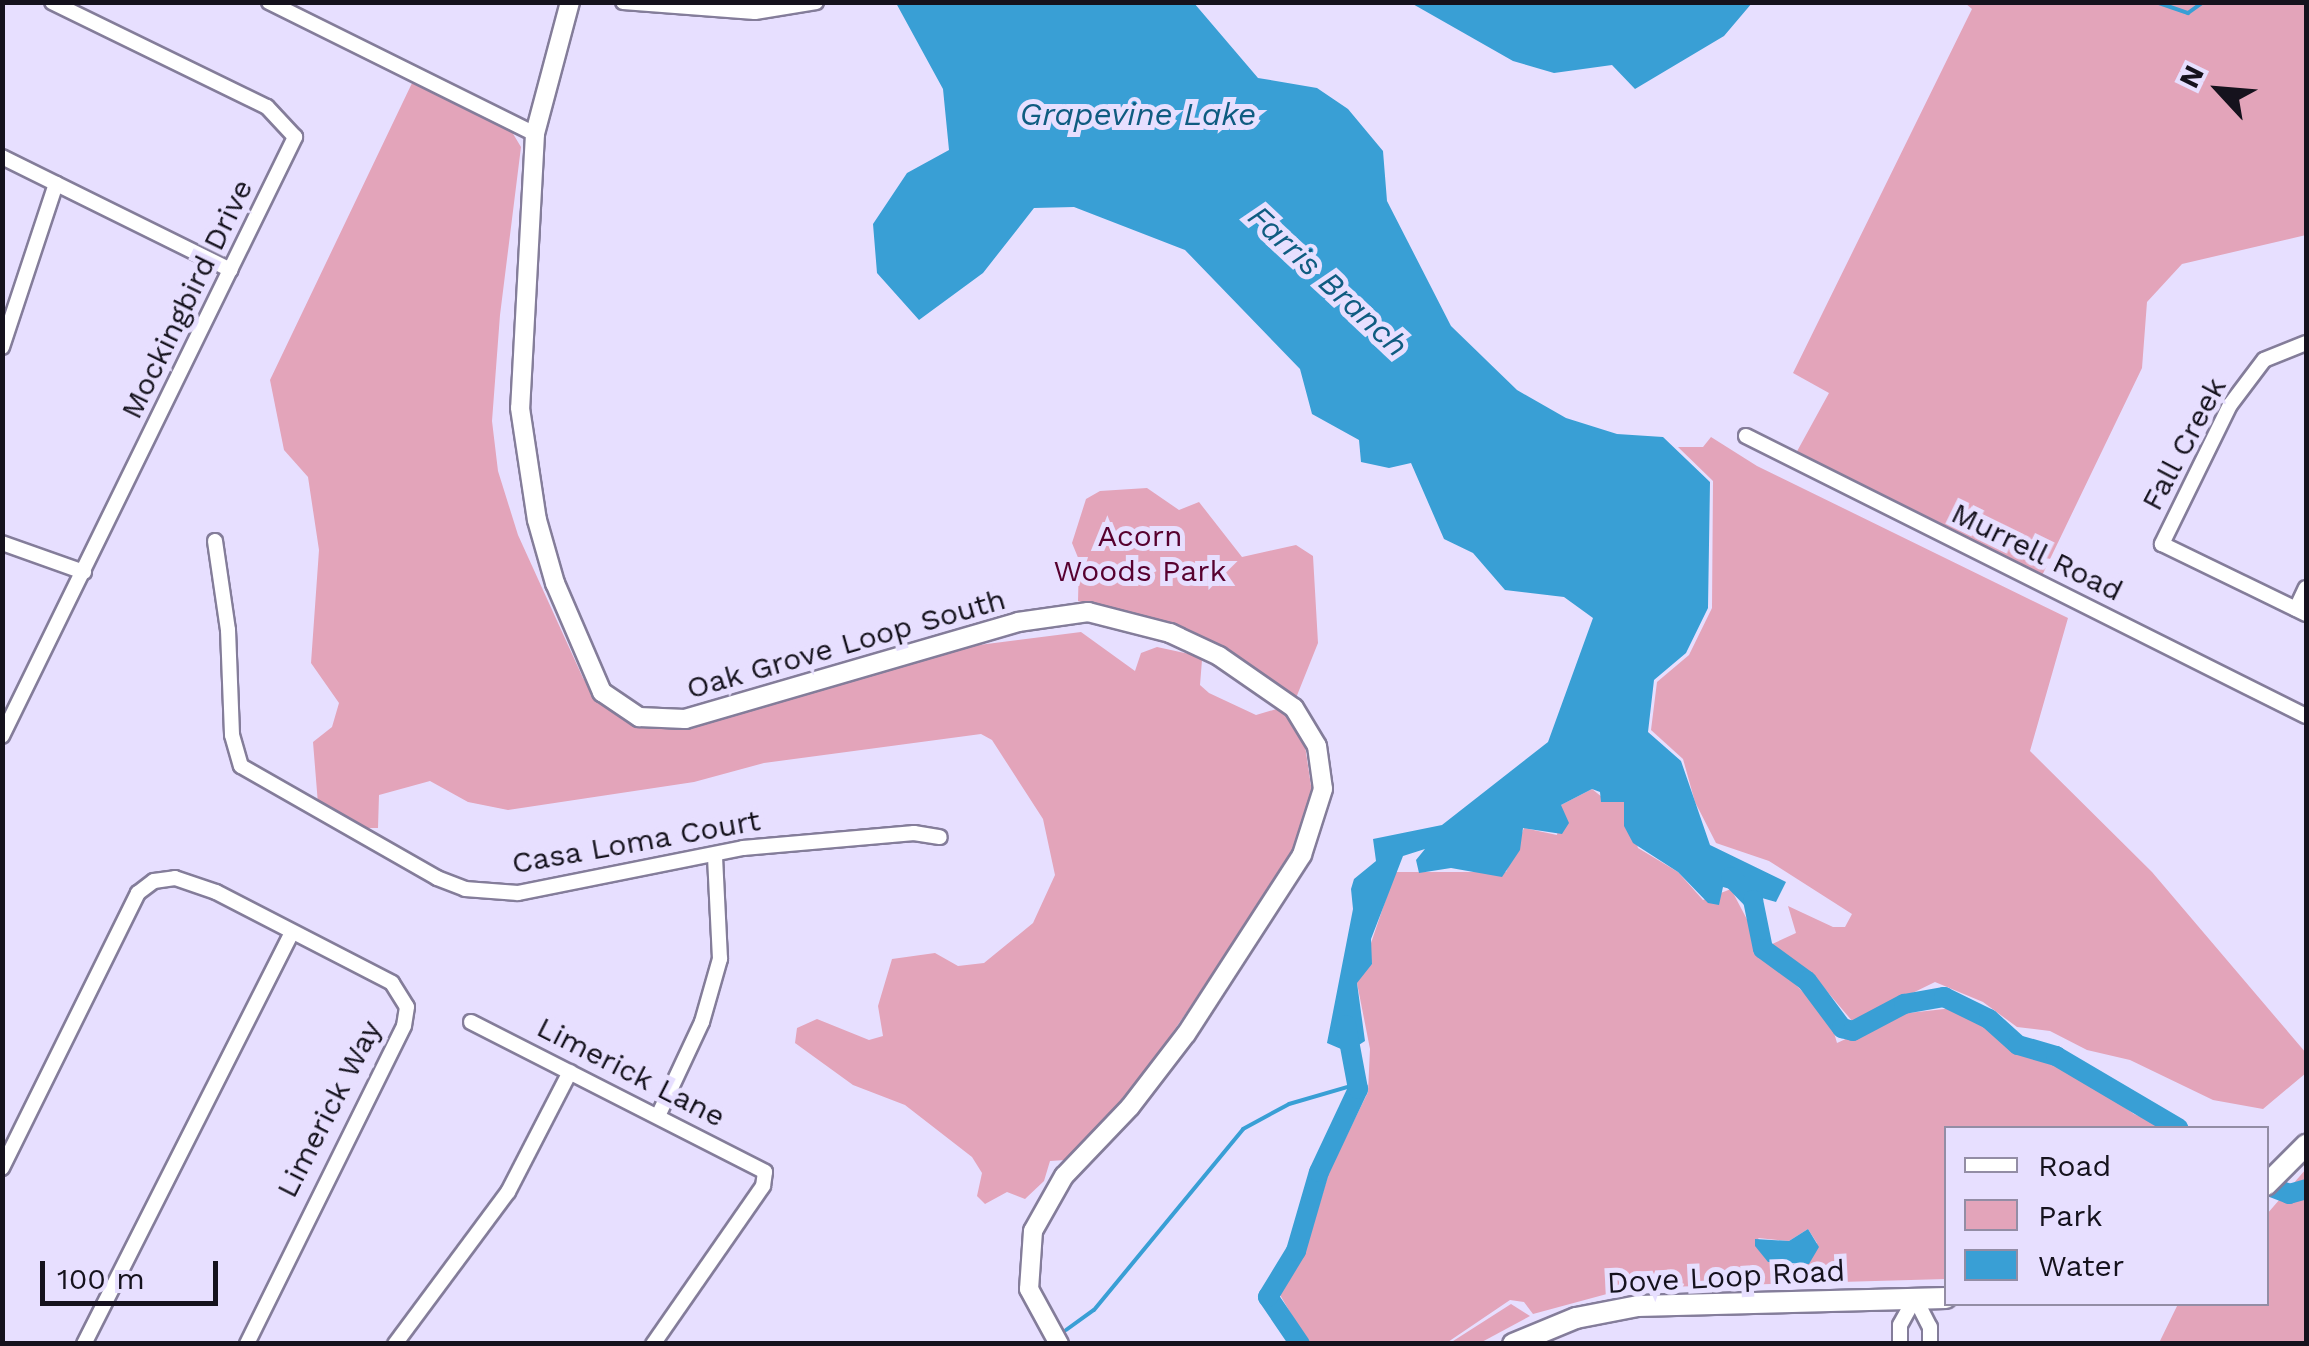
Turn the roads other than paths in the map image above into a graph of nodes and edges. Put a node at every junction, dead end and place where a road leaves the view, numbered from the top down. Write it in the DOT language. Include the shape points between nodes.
graph roads {
  1 [pos="52,2"];
  2 [pos="268,2"];
  3 [pos="570,2"];
  4 [pos="624,2"];
  5 [pos="816,2"];
  6 [pos="535,134"];
  7 [pos="2,158"];
  8 [pos="56,184"];
  9 [pos="231,270"];
  10 [pos="2306,343"];
  11 [pos="2,347"];
  12 [pos="1746,436"];
  13 [pos="215,541"];
  14 [pos="2,543"];
  15 [pos="84,572"];
  16 [pos="2306,588"];
  17 [pos="2301,611"];
  18 [pos="2306,716"];
  19 [pos="2,736"];
  20 [pos="940,837"];
  21 [pos="716,855"];
  22 [pos="290,934"];
  23 [pos="471,1022"];
  24 [pos="570,1072"];
  25 [pos="658,1116"];
  26 [pos="2306,1146"];
  27 [pos="2,1168"];
  28 [pos="2269,1182"];
  29 [pos="1915,1298"];
  30 [pos="1944,1298"];
  31 [pos="84,1344"];
  32 [pos="247,1344"];
  33 [pos="395,1344"];
  34 [pos="653,1344"];
  35 [pos="1059,1344"];
  36 [pos="1514,1344"];
  37 [pos="1900,1344"];
  38 [pos="1930,1344"];
  1 -- 9 [label="street, Mockingbird Drive" via="267,108 292,129 292,148"];
  2 -- 6 [label="street"];
  3 -- 6 [label="street, Oak Grove Loop South"];
  4 -- 5 [label="street" via="725,12"];
  6 -- 35 [label="street, Oak Grove Loop South" via="523,440 555,583 593,680 613,704 651,720 685,720 1018,622 1088,612 1154,628 1219,656 1294,708 1317,746 1323,790 1302,856 1186,1034 1064,1176 1032,1231 1029,1289"];
  7 -- 8 [label="street"];
  8 -- 9 [label="street"];
  8 -- 11 [label="street"];
  9 -- 15 [label="street, Mockingbird Drive"];
  10 -- 17 [label="street, Fall Creek" via="2264,360 2230,405 2162,544"];
  12 -- 18 [label="street, Murrell Road"];
  13 -- 21 [label="street, Casa Loma Court" via="228,630 232,735 236,756 254,778 465,889 546,890"];
  14 -- 15 [label="street"];
  15 -- 19 [label="street, Mockingbird Drive"];
  16 -- 17 [label="street"];
  20 -- 21 [label="street, Casa Loma Court" via="824,839"];
  21 -- 25 [label="street" via="720,959 702,1022"];
  22 -- 27 [label="street" via="190,882 162,878 144,887"];
  22 -- 31 [label="street"];
  22 -- 32 [label="street, Limerick Way" via="392,983 406,1007 404,1026"];
  23 -- 24 [label="street, Limerick Lane"];
  24 -- 25 [label="street, Limerick Lane"];
  24 -- 33 [label="street" via="508,1192"];
  25 -- 34 [label="street, Limerick Lane" via="764,1172 762,1186"];
  26 -- 28 [label="main road"];
  29 -- 30 [label="main road, Dove Loop Road"];
  29 -- 36 [label="main road, Dove Loop Road" via="1638,1306 1576,1318"];
  29 -- 37 [label="street" via="1900,1325"];
  29 -- 38 [label="street" via="1930,1327"];
}
